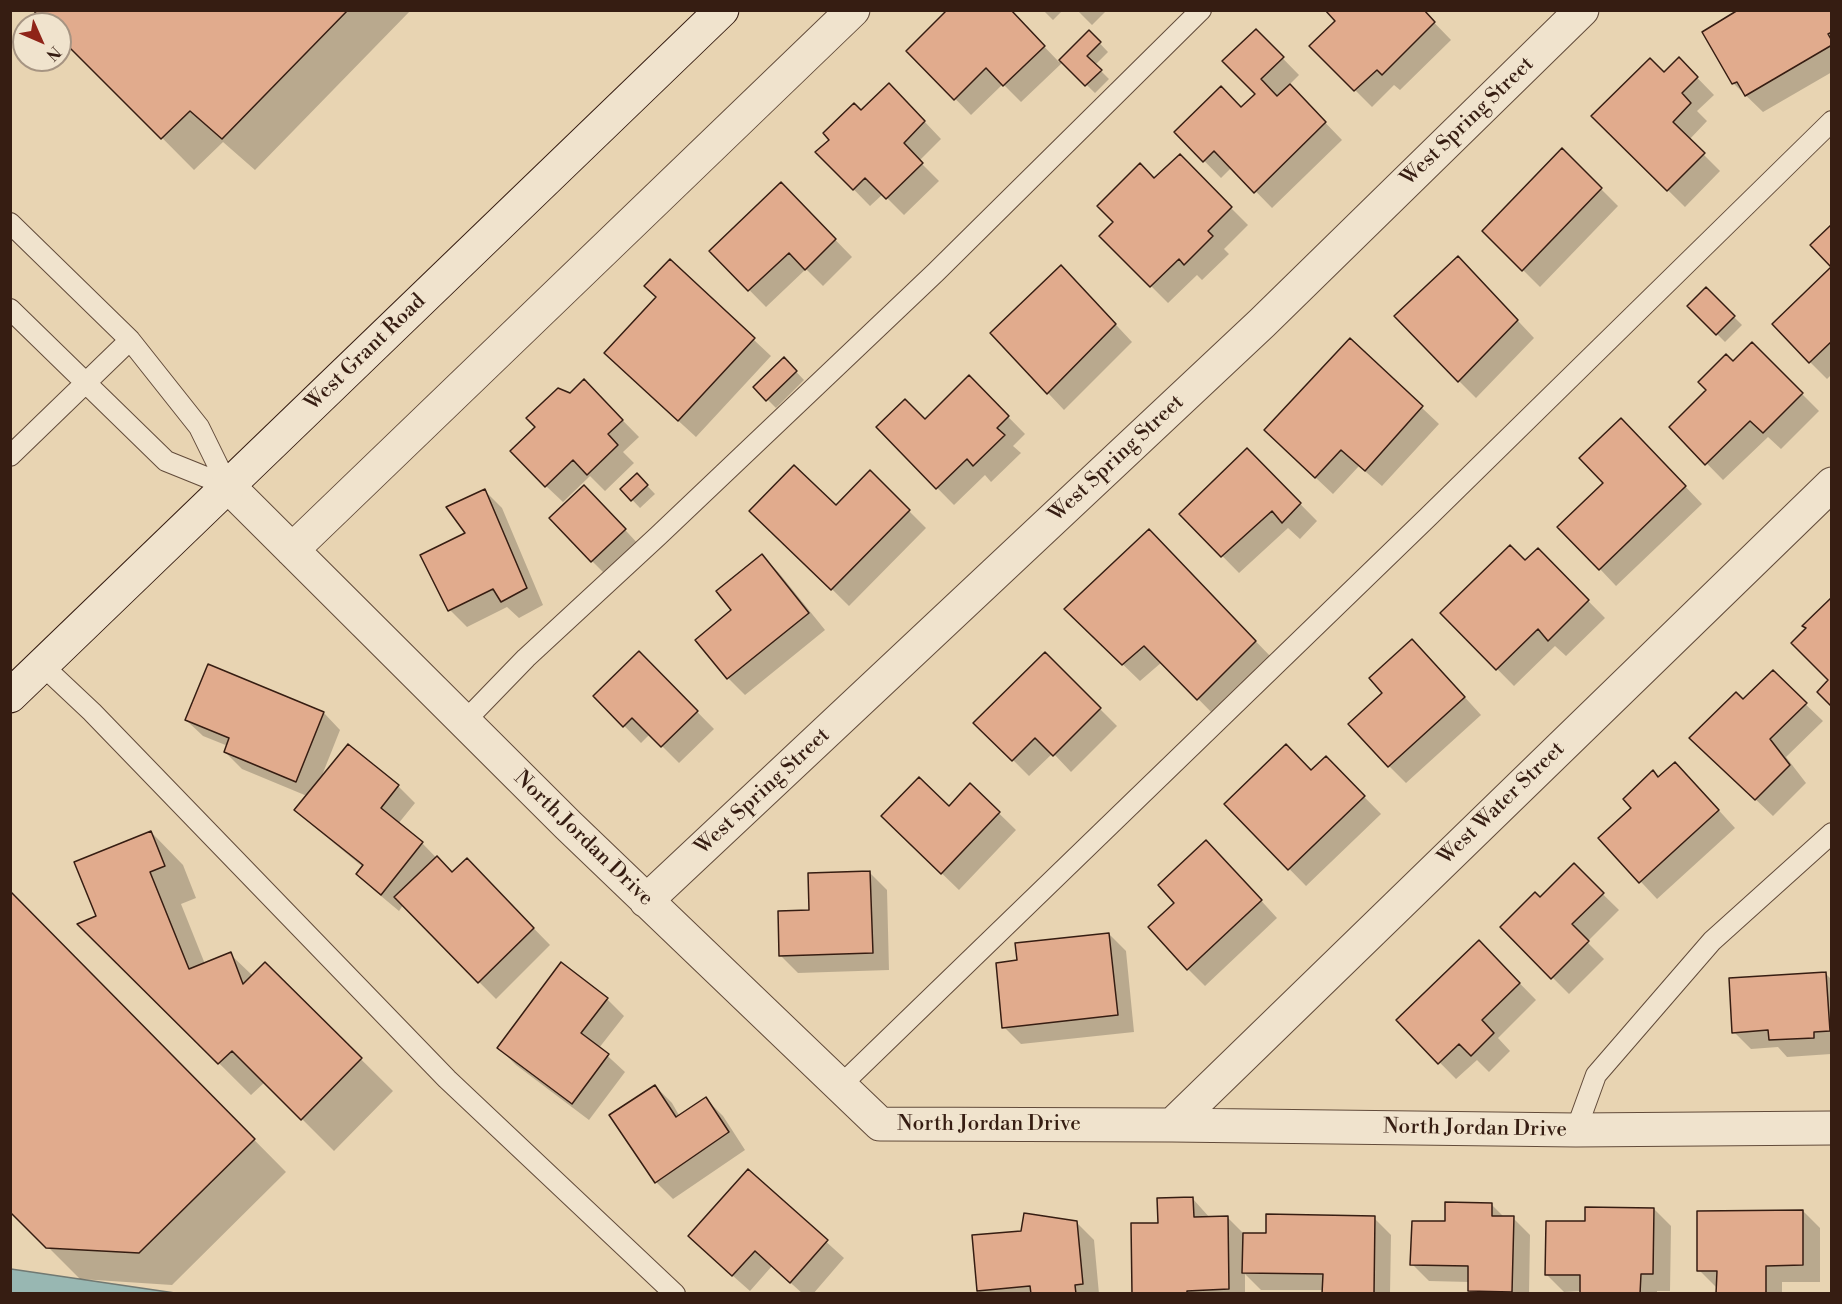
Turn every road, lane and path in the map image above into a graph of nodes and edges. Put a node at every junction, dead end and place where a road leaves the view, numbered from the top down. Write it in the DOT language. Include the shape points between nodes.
graph roads {
  1 [pos="722,10"];
  2 [pos="853,10"];
  3 [pos="1201,10"];
  4 [pos="1582,10"];
  5 [pos="1832,121"];
  6 [pos="10,223"];
  7 [pos="10,309"];
  8 [pos="130,340"];
  9 [pos="86,384"];
  10 [pos="10,456"];
  11 [pos="1832,484"];
  12 [pos="228,486"];
  13 [pos="292,550"];
  14 [pos="42,665"];
  15 [pos="10,696"];
  16 [pos="464,722"];
  17 [pos="1832,833"];
  18 [pos="646,901"];
  19 [pos="840,1086"];
  20 [pos="1172,1125"];
  21 [pos="1832,1128"];
  22 [pos="1576,1130"];
  23 [pos="675,1293"];
  1 -- 12 [label="street, West Grant Road"];
  2 -- 13 [label="street"];
  3 -- 16 [label="lane" via="936,272 526,658"];
  4 -- 18 [label="street, West Spring Street" via="1262,323"];
  5 -- 19 [label="lane"];
  6 -- 8 [label="lane"];
  7 -- 9 [label="lane"];
  8 -- 9 [label="lane"];
  8 -- 12 [label="lane" via="199,427"];
  9 -- 10 [label="lane"];
  9 -- 12 [label="lane" via="166,461"];
  11 -- 20 [label="street, West Water Street"];
  12 -- 13 [label="street, North Jordan Drive"];
  12 -- 14 [label="street, West Grant Road"];
  13 -- 16 [label="street, North Jordan Drive"];
  14 -- 15 [label="street, West Grant Road"];
  14 -- 23 [label="lane" via="447,1079"];
  16 -- 18 [label="street, North Jordan Drive"];
  17 -- 22 [label="lane" via="1712,941 1596,1075"];
  18 -- 19 [label="street, North Jordan Drive"];
  19 -- 20 [label="street, North Jordan Drive" via="880,1124"];
  20 -- 22 [label="street, North Jordan Drive"];
  21 -- 22 [label="street, North Jordan Drive"];
}
